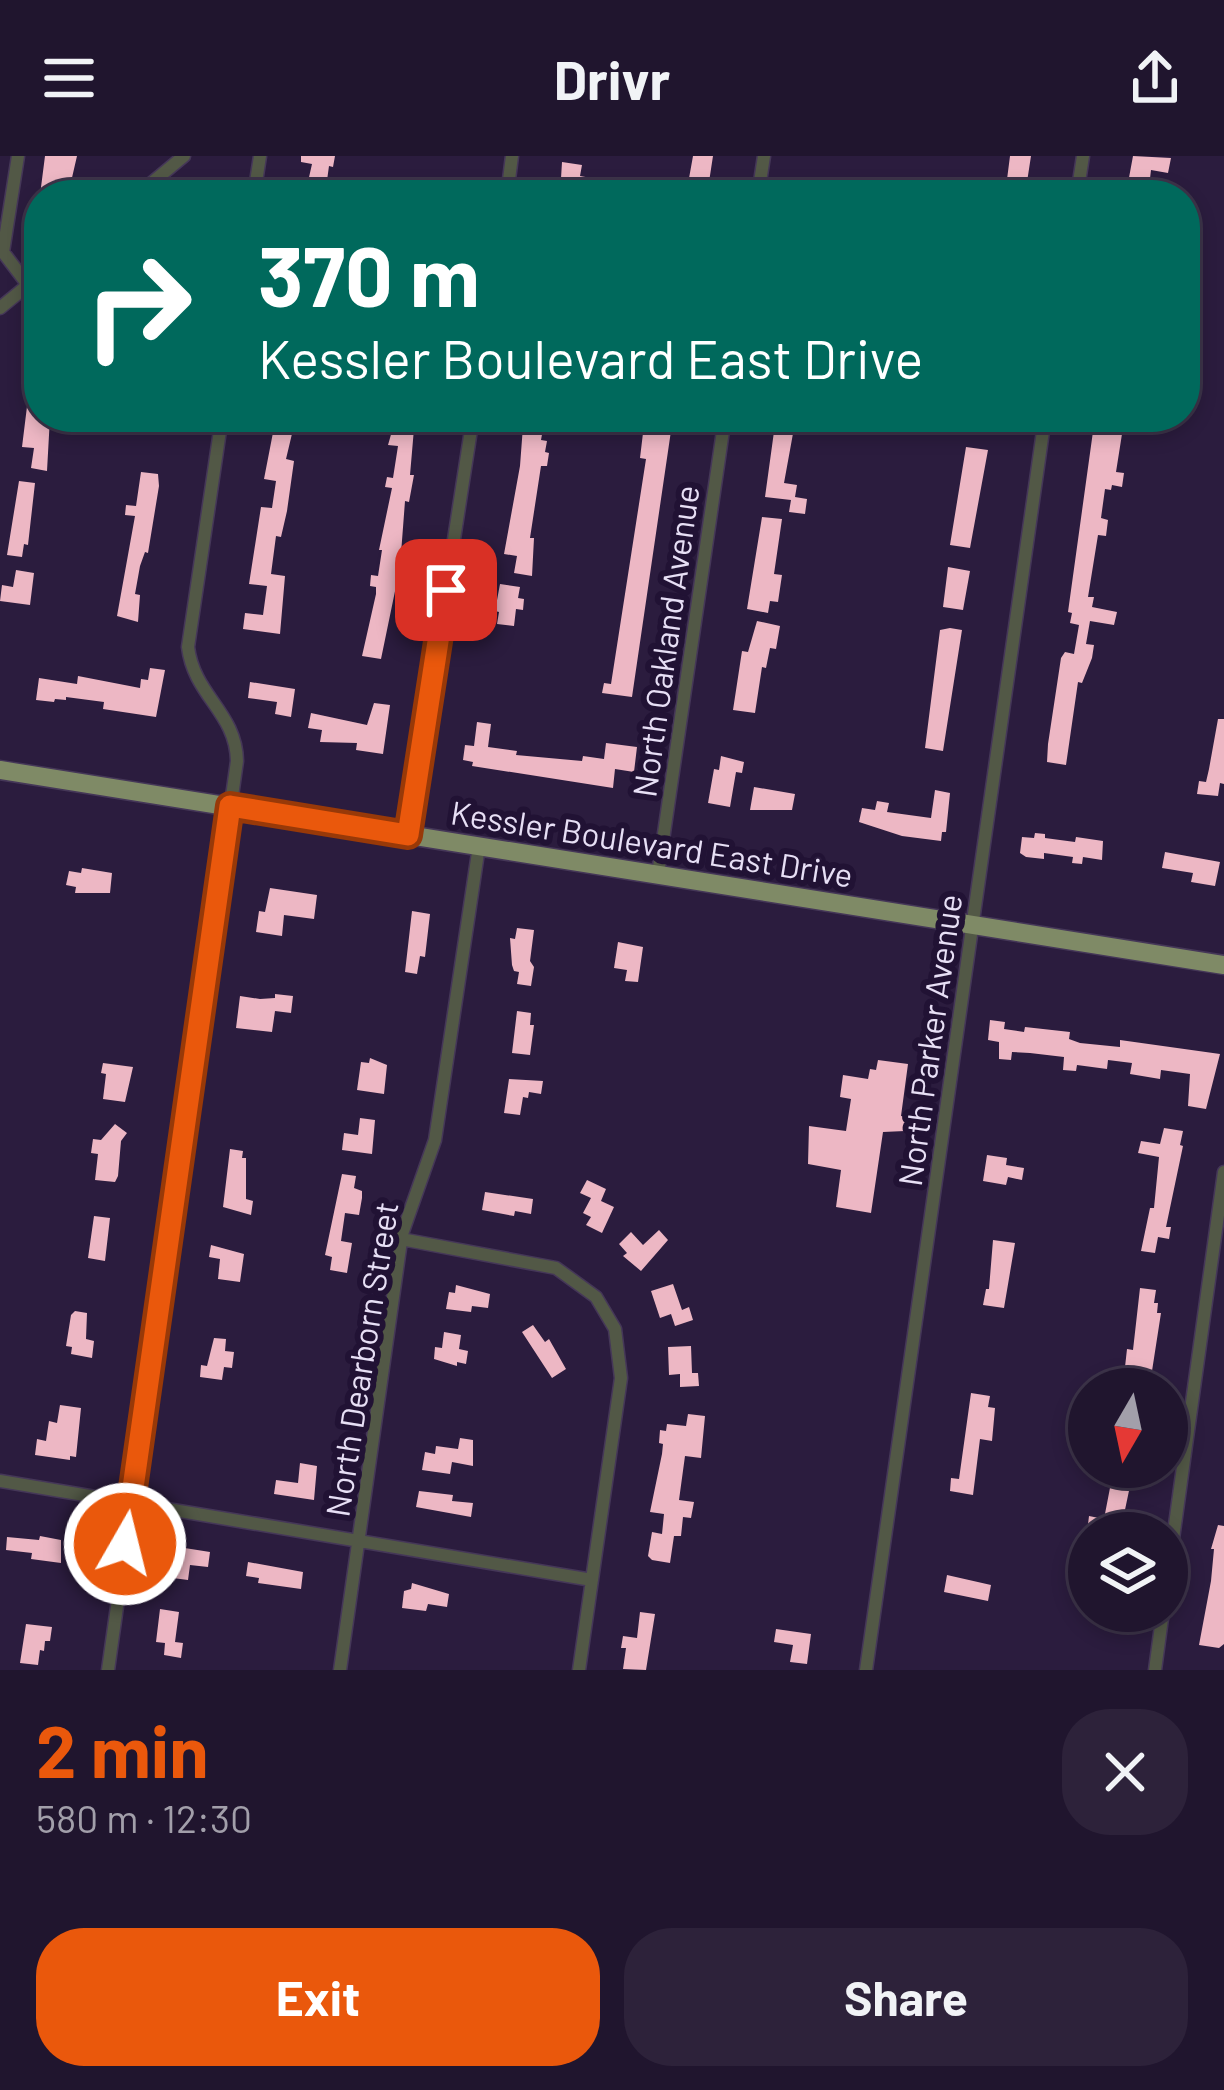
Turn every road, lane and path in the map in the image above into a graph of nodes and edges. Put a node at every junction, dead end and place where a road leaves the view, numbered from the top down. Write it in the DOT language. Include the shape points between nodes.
graph roads {
  1 [pos="18,156"];
  2 [pos="184,156"];
  3 [pos="154,180"];
  4 [pos="24,272"];
  5 [pos="24,288"];
  6 [pos="0,308"];
  7 [pos="219,432"];
  8 [pos="471,432"];
  9 [pos="723,432"];
  10 [pos="1043,432"];
  11 [pos="0,770"];
  12 [pos="230,806"];
  13 [pos="408,835"];
  14 [pos="479,846"];
  15 [pos="658,874"];
  16 [pos="973,924"];
  17 [pos="1224,964"];
  18 [pos="1224,1172"];
  19 [pos="401,1239"];
  20 [pos="0,1481"];
  21 [pos="131,1502"];
  22 [pos="1177,1512"];
  23 [pos="358,1544"];
  24 [pos="592,1580"];
  25 [pos="1160,1632"];
  26 [pos="108,1670"];
  27 [pos="340,1670"];
  28 [pos="579,1670"];
  29 [pos="866,1670"];
  30 [pos="1155,1670"];
  1 -- 4 [label="street" via="3,253"];
  2 -- 3 [label="street"];
  5 -- 6 [label="street"];
  7 -- 12 [label="street" via="188,647 196,682 236,742"];
  8 -- 13 [label="street"];
  9 -- 15 [label="street, North Oakland Avenue"];
  10 -- 16 [label="street, North Parker Avenue"];
  11 -- 12 [label="main road, Kessler Boulevard East Drive"];
  12 -- 13 [label="main road, Kessler Boulevard East Drive"];
  12 -- 21 [label="street"];
  13 -- 14 [label="main road, Kessler Boulevard East Drive"];
  14 -- 15 [label="main road, Kessler Boulevard East Drive"];
  14 -- 19 [label="street, North Dearborn Street" via="435,1140"];
  15 -- 16 [label="main road, Kessler Boulevard East Drive"];
  16 -- 17 [label="main road, Kessler Boulevard East Drive"];
  16 -- 29 [label="street, North Parker Avenue"];
  18 -- 22 [label="street"];
  19 -- 23 [label="street, North Dearborn Street"];
  19 -- 24 [label="street" via="556,1268 607,1312 622,1372"];
  20 -- 21 [label="street"];
  21 -- 23 [label="street"];
  21 -- 26 [label="street"];
  23 -- 24 [label="street"];
  23 -- 27 [label="street, North Dearborn Street"];
  24 -- 28 [label="street"];
  25 -- 30 [label="street"];
}
